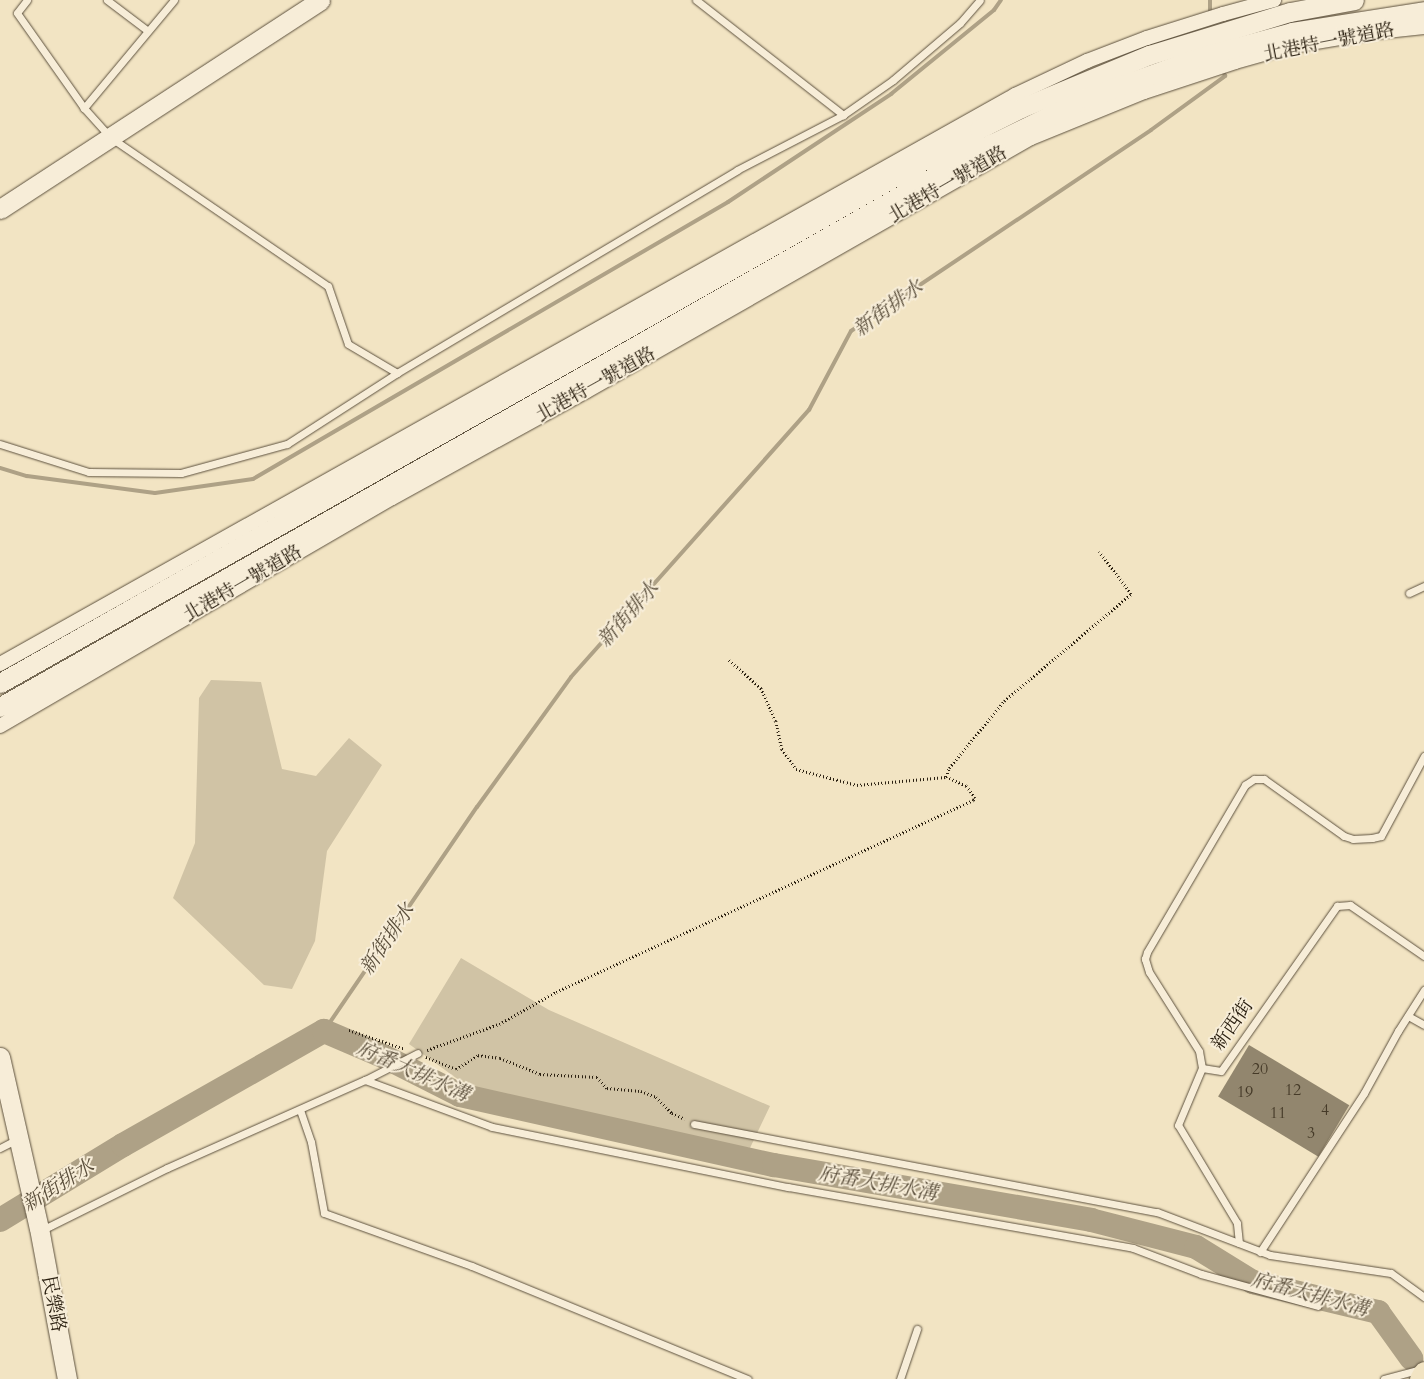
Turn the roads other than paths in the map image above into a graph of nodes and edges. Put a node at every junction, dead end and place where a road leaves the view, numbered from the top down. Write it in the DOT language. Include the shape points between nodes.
graph roads {
  1 [pos="27,0"];
  2 [pos="107,0"];
  3 [pos="174,0"];
  4 [pos="320,0"];
  5 [pos="696,0"];
  6 [pos="980,0"];
  7 [pos="1274,0"];
  8 [pos="1354,0"];
  9 [pos="1424,10"];
  10 [pos="1226,22"];
  11 [pos="1424,26"];
  12 [pos="148,31"];
  13 [pos="1198,48"];
  14 [pos="1234,55"];
  15 [pos="84,108"];
  16 [pos="843,115"];
  17 [pos="110,137"];
  18 [pos="0,209"];
  19 [pos="397,373"];
  20 [pos="0,444"];
  21 [pos="1424,586"];
  22 [pos="1409,593"];
  23 [pos="0,664"];
  24 [pos="0,683"];
  25 [pos="0,707"];
  26 [pos="0,726"];
  27 [pos="1424,756"];
  28 [pos="1424,956"];
  29 [pos="1424,990"];
  30 [pos="1408,1016"];
  31 [pos="1424,1025"];
  32 [pos="418,1053"];
  33 [pos="0,1057"];
  34 [pos="1202,1068"];
  35 [pos="365,1080"];
  36 [pos="300,1110"];
  37 [pos="694,1124"];
  38 [pos="18,1139"];
  39 [pos="0,1148"];
  40 [pos="39,1230"];
  41 [pos="1239,1243"];
  42 [pos="1260,1252"];
  43 [pos="1424,1297"];
  44 [pos="1318,1306"];
  45 [pos="917,1329"];
  46 [pos="1424,1370"];
  47 [pos="68,1379"];
  48 [pos="748,1379"];
  49 [pos="900,1379"];
  50 [pos="1384,1379"];
  51 [pos="1420,1379"];
  1 -- 15 [label="lane" via="17,13"];
  2 -- 12 [label="lane"];
  3 -- 12 [label="lane"];
  4 -- 17 [label="street"];
  5 -- 16 [label="lane"];
  6 -- 16 [label="lane" via="960,23 893,80"];
  7 -- 10 [label="street"];
  8 -- 10 [label="street, 北港特一號道路"];
  9 -- 14 [label="street, 北港特一號道路" via="1292,32"];
  10 -- 13 [label="street, 北港特一號道路"];
  11 -- 14 [label="street, 北港特一號道路"];
  12 -- 15 [label="lane"];
  13 -- 14 [label="street"];
  13 -- 23 [label="street" via="1087,61 1015,94"];
  13 -- 24 [label="street, 北港特一號道路" via="1149,55 1076,83 979,129"];
  13 -- 25 [label="street, 北港特一號道路" via="993,143"];
  13 -- 26 [label="street, 北港特一號道路" via="1144,92 1031,138 392,498"];
  15 -- 17 [label="lane"];
  16 -- 19 [label="lane" via="737,170"];
  17 -- 18 [label="street"];
  17 -- 19 [label="lane" via="328,286 348,344"];
  19 -- 20 [label="lane" via="288,444 180,473 89,472"];
  21 -- 22 [label="lane"];
  27 -- 34 [label="lane" via="1381,836 1372,838 1344,836 1264,778 1254,779 1245,785 1145,959 1149,972 1199,1051"];
  28 -- 34 [label="lane, 新西街" via="1350,905 1337,906 1221,1071"];
  29 -- 30 [label="lane"];
  30 -- 31 [label="lane"];
  30 -- 42 [label="lane" via="1364,1093"];
  32 -- 35 [label="lane"];
  33 -- 38 [label="street, 民樂路"];
  34 -- 41 [label="lane, 新西街" via="1178,1125 1237,1223"];
  35 -- 36 [label="lane"];
  35 -- 44 [label="lane" via="492,1127 788,1187 1133,1248 1201,1274"];
  36 -- 40 [label="lane" via="167,1168"];
  36 -- 48 [label="lane" via="311,1142 324,1213 472,1266"];
  37 -- 41 [label="lane" via="1157,1212"];
  38 -- 39 [label="lane"];
  38 -- 40 [label="street, 民樂路"];
  40 -- 47 [label="street, 民樂路"];
  41 -- 42 [label="lane"];
  42 -- 43 [label="lane" via="1391,1273"];
  45 -- 49 [label="lane"];
  46 -- 50 [label="lane"];
  46 -- 51 [label="main road"];
}
